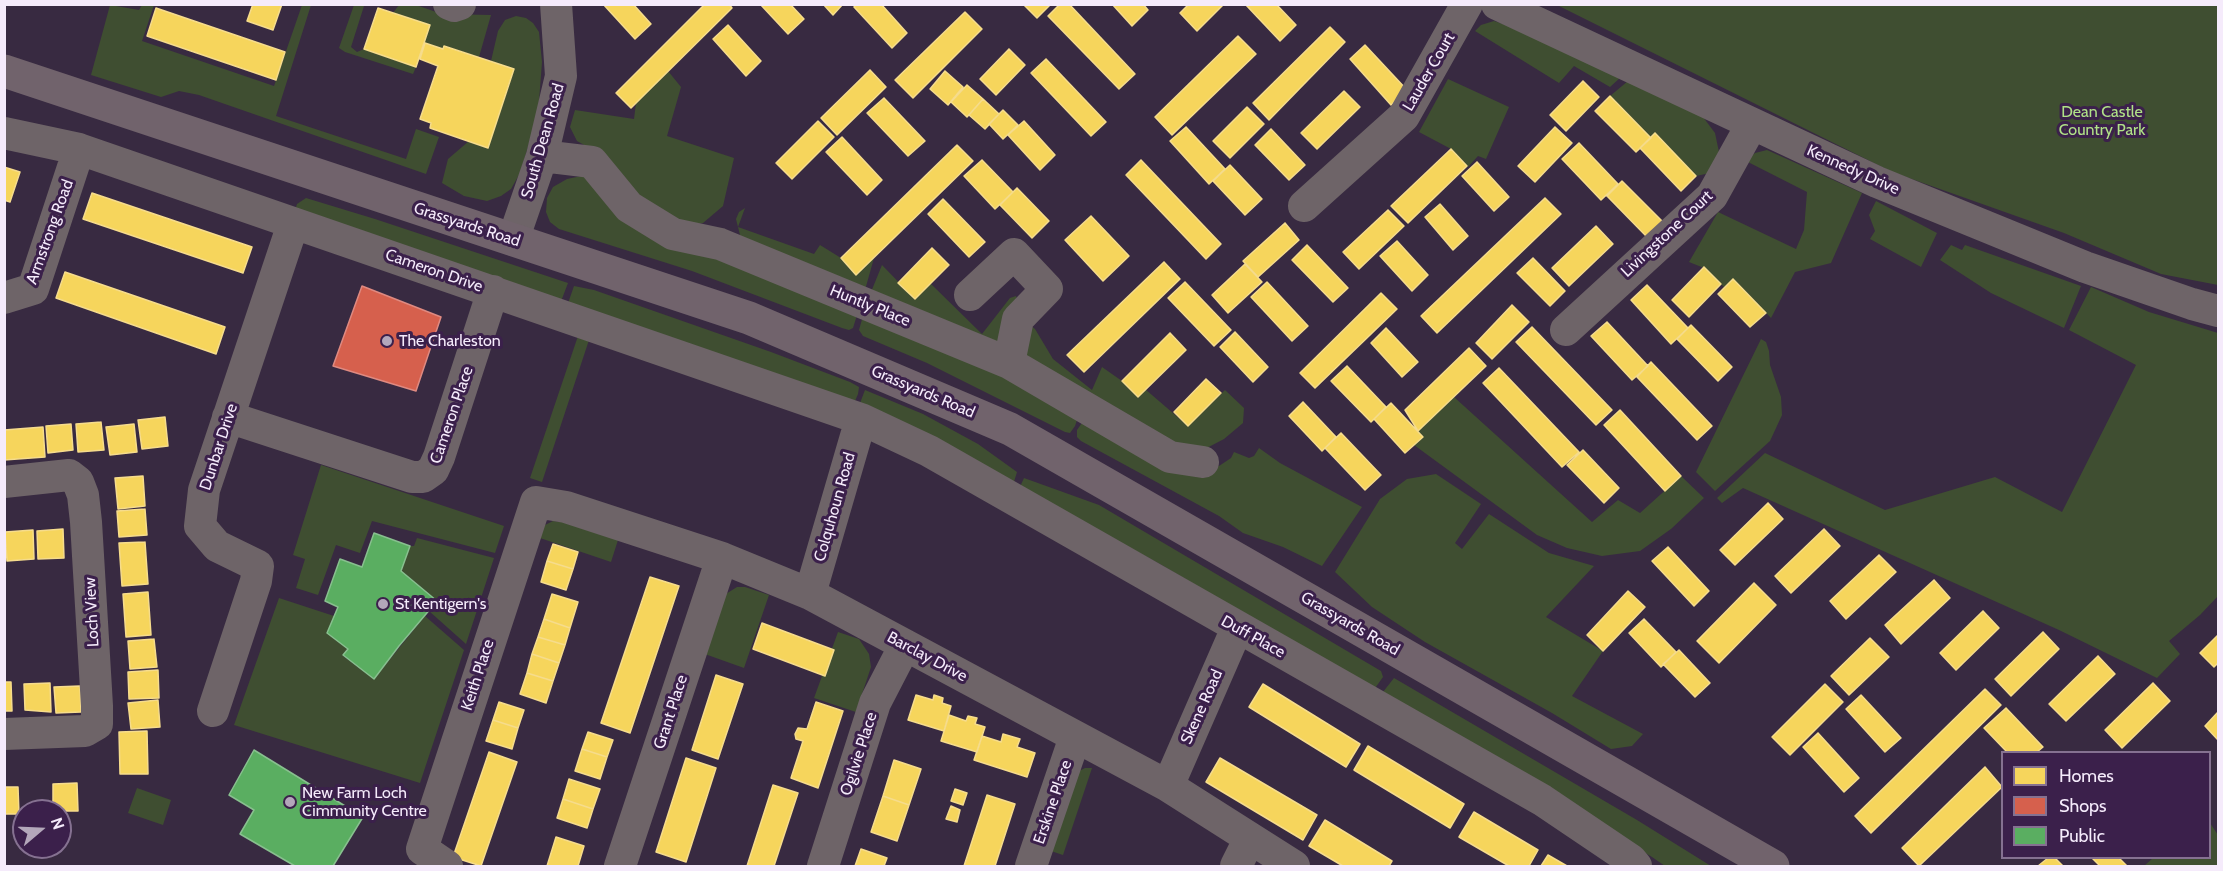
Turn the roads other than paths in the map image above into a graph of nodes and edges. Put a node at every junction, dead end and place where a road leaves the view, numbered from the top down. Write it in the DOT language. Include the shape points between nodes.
graph roads {
  1 [pos="449,4"];
  2 [pos="460,4"];
  3 [pos="556,4"];
  4 [pos="1467,4"];
  5 [pos="1497,4"];
  6 [pos="4,71"];
  7 [pos="1752,124"];
  8 [pos="4,133"];
  9 [pos="79,150"];
  10 [pos="542,156"];
  11 [pos="1304,206"];
  12 [pos="293,224"];
  13 [pos="513,240"];
  14 [pos="493,291"];
  15 [pos="970,295"];
  16 [pos="4,298"];
  17 [pos="2218,311"];
  18 [pos="1566,330"];
  19 [pos="1009,363"];
  20 [pos="228,417"];
  21 [pos="861,419"];
  22 [pos="1203,462"];
  23 [pos="4,482"];
  24 [pos="536,502"];
  25 [pos="723,558"];
  26 [pos="810,594"];
  27 [pos="1238,628"];
  28 [pos="905,645"];
  29 [pos="213,711"];
  30 [pos="4,734"];
  31 [pos="1075,736"];
  32 [pos="1168,786"];
  33 [pos="1242,853"];
  34 [pos="434,858"];
  35 [pos="1765,864"];
  36 [pos="620,867"];
  37 [pos="823,867"];
  38 [pos="1031,867"];
  39 [pos="1294,867"];
  40 [pos="1636,867"];
  1 -- 2 [label="street"];
  3 -- 10 [label="street, South Dean Road" via="561,76"];
  4 -- 11 [label="street, Lauder Court" via="1404,116"];
  5 -- 7 [label="street, Kennedy Drive"];
  6 -- 13 [label="main road, Grassyards Road"];
  7 -- 17 [label="street, Kennedy Drive" via="1877,182 2074,263"];
  7 -- 18 [label="street, Livingstone Court" via="1712,195"];
  8 -- 9 [label="street, Cameron Drive"];
  9 -- 12 [label="street, Cameron Drive"];
  9 -- 16 [label="street, Armstrong Road" via="33,289"];
  10 -- 13 [label="street, South Dean Road"];
  10 -- 19 [label="street, Huntly Place" via="592,162 629,207 673,234 720,244"];
  12 -- 14 [label="street, Cameron Drive"];
  12 -- 20 [label="street, Dunbar Drive"];
  13 -- 35 [label="main road, Grassyards Road" via="749,318 1010,429"];
  14 -- 20 [label="street, Cameron Place" via="439,458 433,470 423,477 412,477"];
  14 -- 21 [label="street, Cameron Drive"];
  15 -- 19 [label="street" via="1014,254 1047,289 1018,319"];
  19 -- 22 [label="street, Huntly Place" via="1170,458"];
  20 -- 29 [label="street, Dunbar Drive" via="204,490 200,526 217,546 258,566"];
  21 -- 26 [label="street, Colquhoun Road"];
  21 -- 27 [label="street, Duff Place" via="929,451"];
  23 -- 30 [label="street, Loch View" via="69,475 78,482 86,522 97,706 97,724 85,731"];
  24 -- 25 [label="street, Barclay Drive" via="566,507"];
  24 -- 34 [label="street, Keith Place"];
  25 -- 26 [label="street, Barclay Drive"];
  25 -- 36 [label="street, Grant Place"];
  26 -- 28 [label="street, Barclay Drive"];
  27 -- 32 [label="street, Skene Road"];
  27 -- 40 [label="street, Duff Place" via="1542,800"];
  28 -- 31 [label="street, Barclay Drive"];
  28 -- 37 [label="street, Ogilvie Place" via="875,703"];
  31 -- 32 [label="street, Barclay Drive"];
  31 -- 38 [label="street, Erskine Place"];
  32 -- 33 [label="street, Barclay Drive"];
  33 -- 39 [label="street, Barclay Drive"];
}
